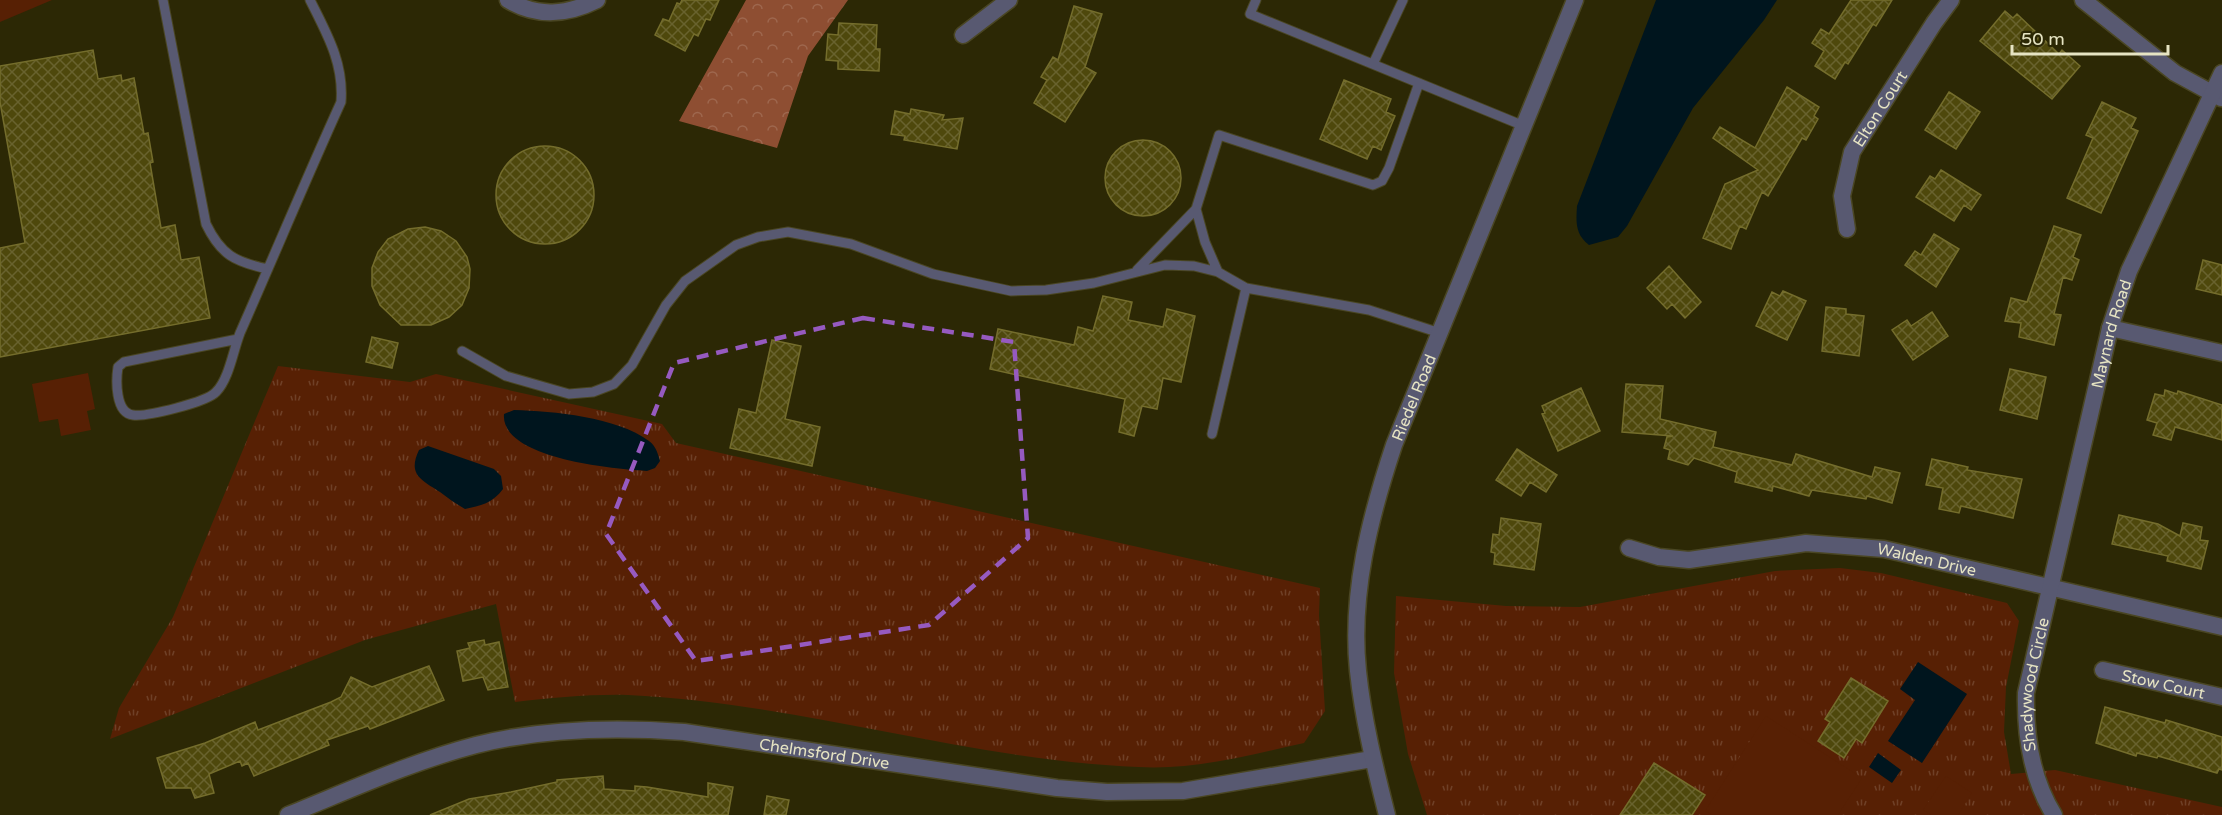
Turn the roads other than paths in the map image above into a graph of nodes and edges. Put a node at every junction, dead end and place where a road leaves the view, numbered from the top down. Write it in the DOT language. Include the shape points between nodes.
graph roads {
  1 [pos="163,0"];
  2 [pos="310,0"];
  3 [pos="508,0"];
  4 [pos="597,0"];
  5 [pos="1009,0"];
  6 [pos="1256,0"];
  7 [pos="1403,0"];
  8 [pos="1575,0"];
  9 [pos="1951,0"];
  10 [pos="2083,0"];
  11 [pos="963,35"];
  12 [pos="1373,64"];
  13 [pos="2222,73"];
  14 [pos="1419,83"];
  15 [pos="2217,96"];
  16 [pos="1524,126"];
  17 [pos="1196,209"];
  18 [pos="1847,229"];
  19 [pos="268,269"];
  20 [pos="1137,271"];
  21 [pos="1218,272"];
  22 [pos="1246,288"];
  23 [pos="2110,328"];
  24 [pos="1440,333"];
  25 [pos="238,339"];
  26 [pos="462,351"];
  27 [pos="2222,353"];
  28 [pos="1212,434"];
  29 [pos="1629,548"];
  30 [pos="2050,587"];
  31 [pos="2222,627"];
  32 [pos="2103,670"];
  33 [pos="2222,697"];
  34 [pos="1372,759"];
  35 [pos="288,815"];
  36 [pos="1387,815"];
  37 [pos="2054,815"];
  1 -- 19 [label="lane" via="206,224 233,259"];
  2 -- 19 [label="lane" via="337,57 341,102"];
  3 -- 4 [label="street" via="540,13 561,13"];
  5 -- 11 [label="street"];
  6 -- 12 [label="lane" via="1250,14"];
  7 -- 12 [label="lane"];
  8 -- 16 [label="street, Riedel Road"];
  9 -- 18 [label="street, Elton Court" via="1852,152 1842,196"];
  10 -- 15 [label="street" via="2175,73"];
  12 -- 14 [label="lane"];
  13 -- 15 [label="street, Maynard Road"];
  14 -- 16 [label="lane"];
  14 -- 17 [label="lane" via="1382,181 1373,185 1218,135"];
  15 -- 23 [label="street, Maynard Road" via="2129,271"];
  16 -- 24 [label="street, Riedel Road"];
  17 -- 20 [label="lane"];
  17 -- 21 [label="lane"];
  19 -- 25 [label="lane"];
  20 -- 21 [label="lane" via="1165,265"];
  20 -- 26 [label="lane" via="1094,283 1011,291 933,274 851,244 788,232 736,245 685,280 632,365 614,384 604,388 569,394 506,376"];
  21 -- 22 [label="lane"];
  22 -- 24 [label="lane" via="1369,310"];
  22 -- 28 [label="lane"];
  23 -- 27 [label="street"];
  23 -- 30 [label="street, Maynard Road"];
  24 -- 34 [label="street, Riedel Road" via="1394,445 1364,552 1357,669"];
  25 -- 25 [label="lane" via="220,388 214,394 141,415 129,415 124,410 119,401 117,377 124,362"];
  29 -- 30 [label="street, Walden Drive" via="1689,561 1770,547 1841,544 1884,549"];
  30 -- 31 [label="street, Walden Drive"];
  30 -- 37 [label="street, Shadywood Circle" via="2026,693 2025,728 2032,766"];
  32 -- 33 [label="street, Stow Court"];
  34 -- 35 [label="street, Chelmsford Drive" via="1183,791 1107,792 1057,788 684,732 574,730 476,745 418,763"];
  34 -- 36 [label="street, Riedel Road"];
}
